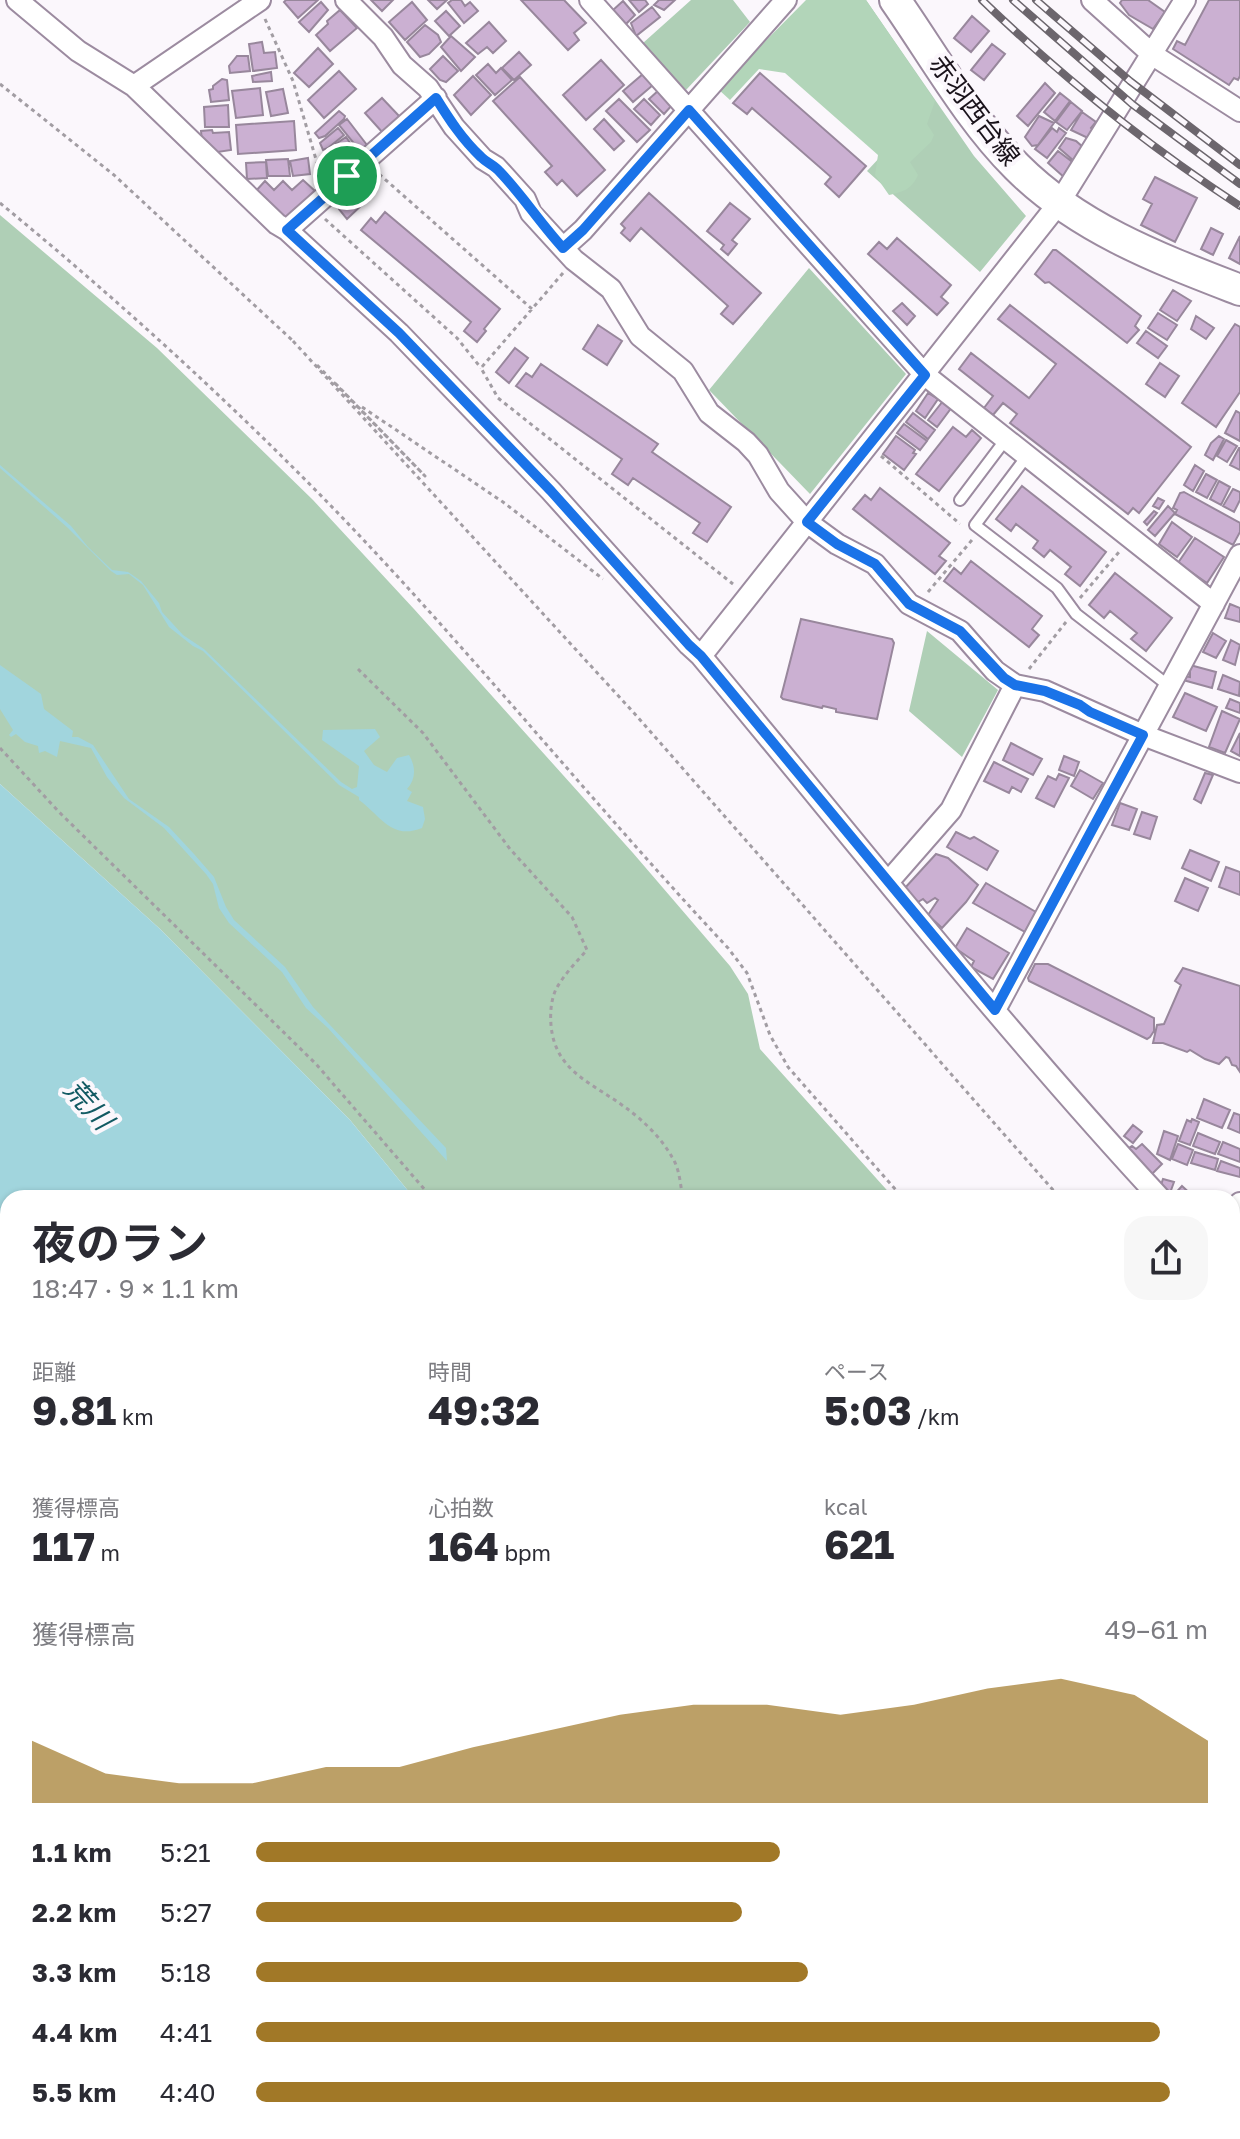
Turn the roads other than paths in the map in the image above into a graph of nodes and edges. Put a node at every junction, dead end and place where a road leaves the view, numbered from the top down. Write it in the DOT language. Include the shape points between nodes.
graph roads {
  1 [pos="17,0"];
  2 [pos="346,0"];
  3 [pos="590,0"];
  4 [pos="786,0"];
  5 [pos="895,0"];
  6 [pos="1092,0"];
  7 [pos="1185,0"];
  8 [pos="259,1"];
  9 [pos="1153,55"];
  10 [pos="134,86"];
  11 [pos="436,98"];
  12 [pos="1237,102"];
  13 [pos="689,110"];
  14 [pos="1059,203"];
  15 [pos="287,230"];
  16 [pos="568,254"];
  17 [pos="1240,290"];
  18 [pos="925,375"];
  19 [pos="1006,439"];
  20 [pos="1027,456"];
  21 [pos="960,500"];
  22 [pos="807,522"];
  23 [pos="1240,555"];
  24 [pos="1214,604"];
  25 [pos="701,656"];
  26 [pos="1015,685"];
  27 [pos="1169,686"];
  28 [pos="1143,735"];
  29 [pos="1240,772"];
  30 [pos="889,881"];
  31 [pos="995,1010"];
  32 [pos="1153,1190"];
  1 -- 10 [label="street" via="78,51"];
  2 -- 11 [label="street"];
  3 -- 13 [label="street"];
  4 -- 13 [label="street"];
  5 -- 14 [label="main road, 赤羽西台線" via="997,145"];
  6 -- 9 [label="street"];
  7 -- 9 [label="street"];
  8 -- 10 [label="street"];
  9 -- 12 [label="street"];
  9 -- 14 [label="street"];
  10 -- 15 [label="street"];
  11 -- 15 [label="street"];
  11 -- 16 [label="street" via="454,127 525,199"];
  13 -- 16 [label="street"];
  13 -- 18 [label="street"];
  14 -- 17 [label="main road, 赤羽西台線" via="1139,250"];
  14 -- 18 [label="street"];
  15 -- 25 [label="street" via="399,333"];
  16 -- 22 [label="street" via="611,289 640,336 683,371 709,413 752,448"];
  18 -- 19 [label="street"];
  18 -- 22 [label="street"];
  19 -- 20 [label="street"];
  19 -- 21 [label="lane"];
  20 -- 24 [label="street"];
  20 -- 27 [label="lane" via="975,525"];
  22 -- 25 [label="street"];
  22 -- 26 [label="street" via="875,564 909,604 960,631 995,671"];
  23 -- 24 [label="street"];
  24 -- 27 [label="street"];
  25 -- 30 [label="street"];
  26 -- 28 [label="street" via="1045,691"];
  26 -- 30 [label="street" via="951,810"];
  27 -- 28 [label="street"];
  28 -- 29 [label="street"];
  28 -- 31 [label="street"];
  30 -- 31 [label="street"];
  31 -- 32 [label="street"];
}
